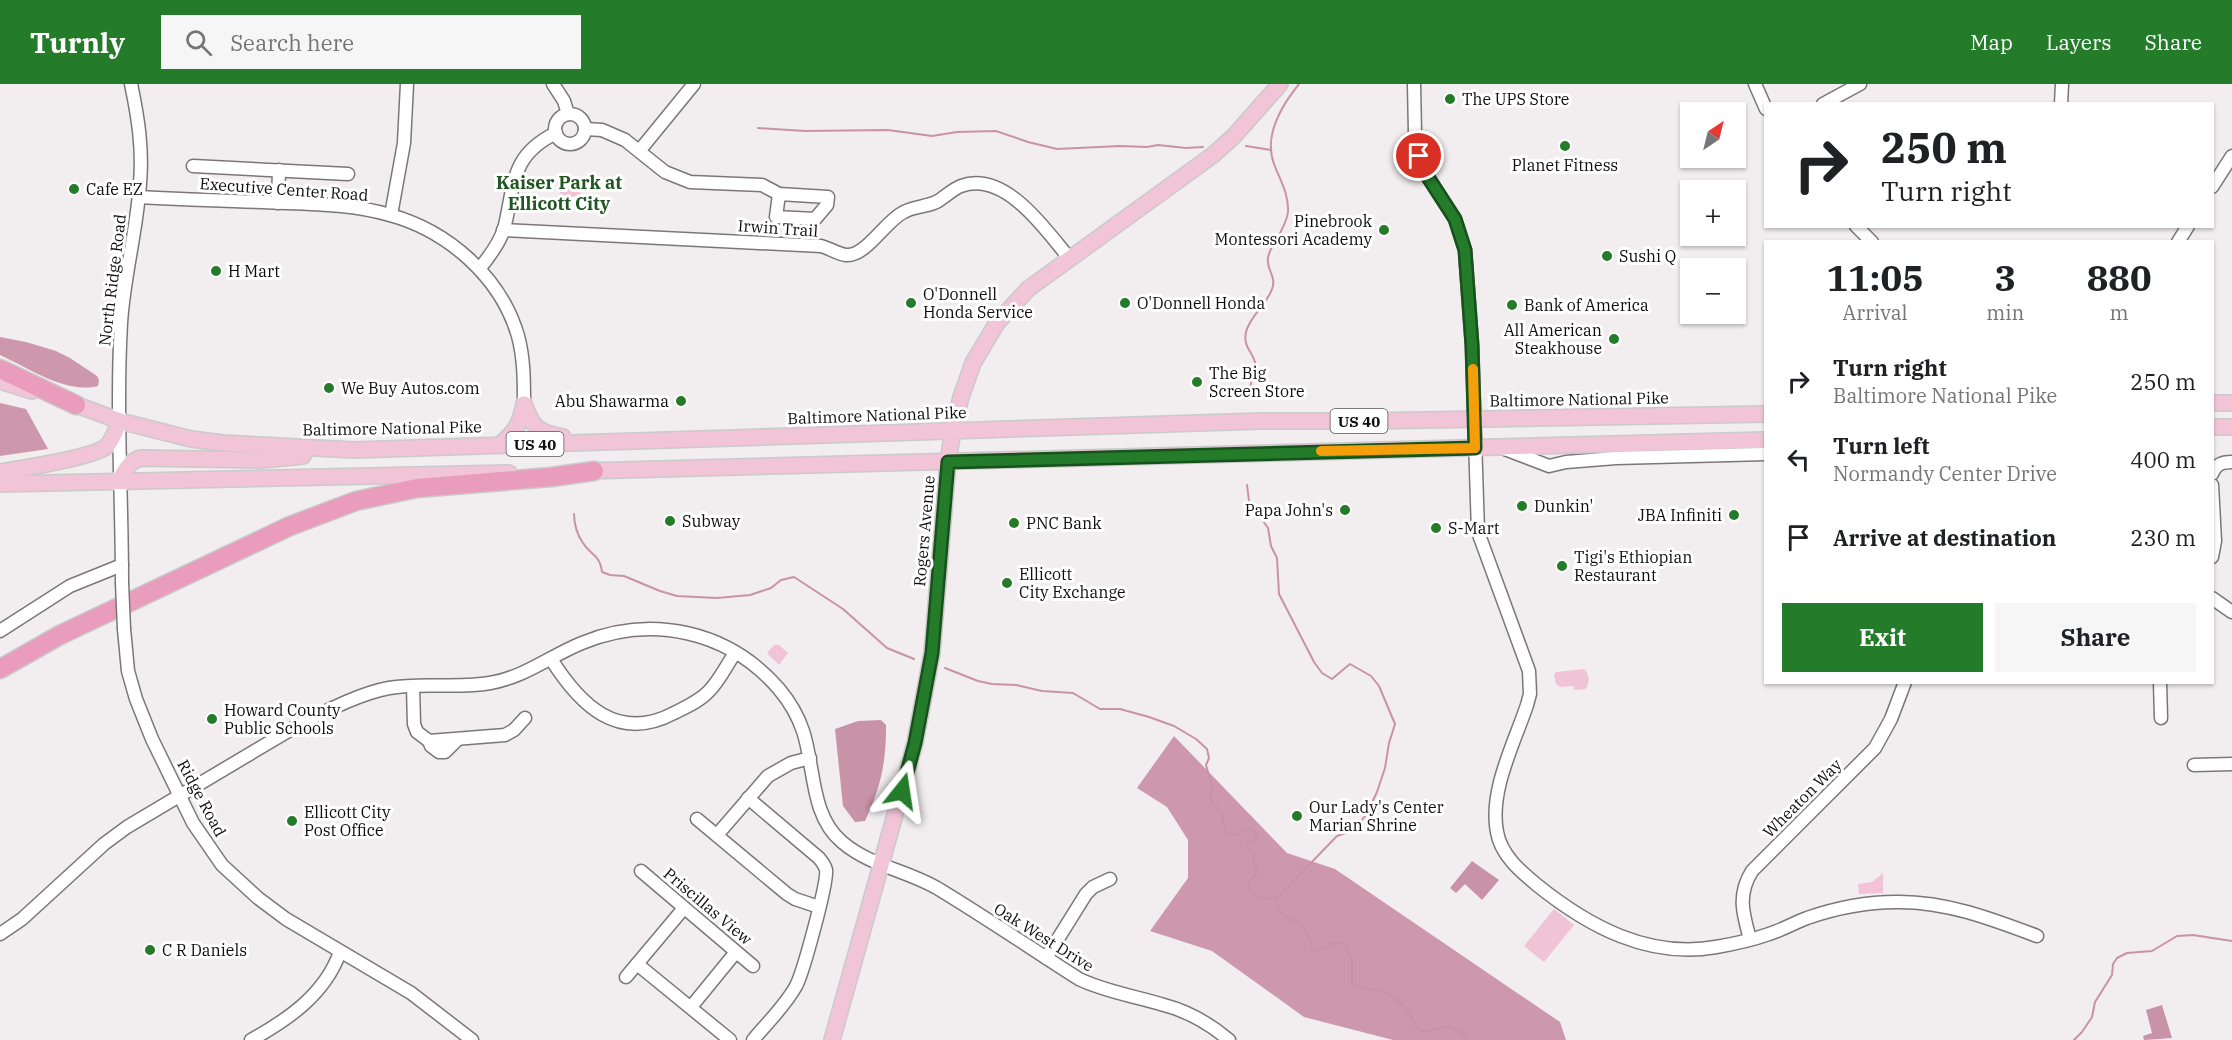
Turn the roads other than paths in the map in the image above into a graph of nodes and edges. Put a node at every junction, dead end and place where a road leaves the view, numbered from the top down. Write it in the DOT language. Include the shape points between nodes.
graph roads {
  1 [pos="131,84"];
  2 [pos="406,84"];
  3 [pos="553,84"];
  4 [pos="694,84"];
  5 [pos="1280,84"];
  6 [pos="1414,84"];
  7 [pos="1755,84"];
  8 [pos="1860,84"];
  9 [pos="2062,84"];
  10 [pos="1826,102"];
  11 [pos="2061,102"];
  12 [pos="1764,104"];
  13 [pos="568,114"];
  14 [pos="585,129"];
  15 [pos="556,133"];
  16 [pos="640,150"];
  17 [pos="2232,156"];
  18 [pos="193,166"];
  19 [pos="279,170"];
  20 [pos="348,174"];
  21 [pos="2214,184"];
  22 [pos="779,194"];
  23 [pos="139,197"];
  24 [pos="278,203"];
  25 [pos="391,215"];
  26 [pos="1858,228"];
  27 [pos="503,230"];
  28 [pos="1870,240"];
  29 [pos="1069,258"];
  30 [pos="480,268"];
  31 [pos="1,378"];
  32 [pos="2214,403"];
  33 [pos="2232,403"];
  34 [pos="524,404"];
  35 [pos="76,405"];
  36 [pos="1764,414"];
  37 [pos="1474,419"];
  38 [pos="120,421"];
  39 [pos="2214,427"];
  40 [pos="2232,427"];
  41 [pos="953,430"];
  42 [pos="1764,440"];
  43 [pos="590,442"];
  44 [pos="499,445"];
  45 [pos="1475,448"];
  46 [pos="1502,448"];
  47 [pos="354,450"];
  48 [pos="1764,454"];
  49 [pos="948,462"];
  50 [pos="2232,462"];
  51 [pos="2214,470"];
  52 [pos="594,471"];
  53 [pos="0,472"];
  54 [pos="119,481"];
  55 [pos="0,484"];
  56 [pos="2214,522"];
  57 [pos="2214,546"];
  58 [pos="122,565"];
  59 [pos="2214,599"];
  60 [pos="2232,612"];
  61 [pos="0,631"];
  62 [pos="735,653"];
  63 [pos="551,659"];
  64 [pos="0,669"];
  65 [pos="1904,684"];
  66 [pos="2160,684"];
  67 [pos="413,687"];
  68 [pos="525,718"];
  69 [pos="2162,718"];
  70 [pos="810,758"];
  71 [pos="2232,764"];
  72 [pos="2194,765"];
  73 [pos="179,795"];
  74 [pos="748,798"];
  75 [pos="697,819"];
  76 [pos="717,835"];
  77 [pos="880,865"];
  78 [pos="641,871"];
  79 [pos="1110,879"];
  80 [pos="819,907"];
  81 [pos="684,908"];
  82 [pos="0,934"];
  83 [pos="2037,936"];
  84 [pos="1750,939"];
  85 [pos="340,952"];
  86 [pos="736,952"];
  87 [pos="1047,958"];
  88 [pos="637,964"];
  89 [pos="753,966"];
  90 [pos="626,977"];
  91 [pos="691,1007"];
  92 [pos="251,1040"];
  93 [pos="472,1040"];
  94 [pos="730,1040"];
  95 [pos="753,1040"];
  96 [pos="832,1040"];
  97 [pos="1229,1040"];
  1 -- 23 [label="street, North Ridge Road" via="140,133"];
  2 -- 25 [label="street" via="404,143"];
  3 -- 13 [label="street"];
  4 -- 16 [label="street"];
  5 -- 29 [label="main road, Rogers Avenue" via="1214,155"];
  6 -- 37 [label="street" via="1419,156 1424,171 1455,219 1465,250"];
  7 -- 12 [label="street"];
  8 -- 10 [label="street"];
  9 -- 11 [label="street"];
  13 -- 14 [label="street" via="580,118"];
  13 -- 15 [label="street" via="558,120"];
  14 -- 15 [label="street" via="582,138 574,143 562,141"];
  14 -- 16 [label="street" via="614,134"];
  15 -- 27 [label="street" via="525,157 513,182"];
  16 -- 22 [label="street" via="665,172 690,182 762,184"];
  17 -- 21 [label="street"];
  18 -- 19 [label="street"];
  19 -- 20 [label="street"];
  19 -- 24 [label="street"];
  23 -- 24 [label="street, Executive Center Road"];
  23 -- 38 [label="street, North Ridge Road" via="121,322"];
  24 -- 25 [label="street, Executive Center Road" via="331,205"];
  25 -- 30 [label="street, Executive Center Road" via="440,237"];
  26 -- 28 [label="street"];
  27 -- 29 [label="street, Irwin Trail" via="821,246 847,255 863,249 904,211 936,202 960,186 979,184 1021,203"];
  27 -- 30 [label="street"];
  29 -- 41 [label="main road, Rogers Avenue" via="1028,289 985,339 967,379"];
  30 -- 34 [label="street, Executive Center Road" via="496,289 518,335"];
  31 -- 35 [label="highway"];
  32 -- 33 [label="main road"];
  34 -- 43 [label="main road" via="530,421 542,432"];
  34 -- 44 [label="main road" via="517,429"];
  35 -- 38 [label="main road, Baltimore National Pike / US 40"];
  36 -- 37 [label="main road, Baltimore National Pike / US 40"];
  37 -- 41 [label="main road, Baltimore National Pike / US 40"];
  37 -- 45 [label="street"];
  38 -- 47 [label="main road, Baltimore National Pike / US 40" via="223,443"];
  38 -- 53 [label="main road" via="104,449"];
  38 -- 54 [label="street, North Ridge Road"];
  39 -- 40 [label="main road"];
  41 -- 43 [label="main road, Baltimore National Pike / US 40"];
  41 -- 49 [label="main road, Rogers Avenue"];
  42 -- 46 [label="main road, US 40"];
  43 -- 44 [label="main road, Baltimore National Pike / US 40"];
  44 -- 47 [label="main road, Baltimore National Pike / US 40"];
  45 -- 46 [label="main road, US 40"];
  45 -- 49 [label="main road, US 40"];
  45 -- 84 [label="street" via="1478,532 1531,682 1497,792 1495,816 1502,847 1519,870 1562,905 1614,934 1685,949 1715,948"];
  46 -- 48 [label="street" via="1549,466 1616,458"];
  47 -- 54 [label="main road" via="262,460 141,459 129,464"];
  49 -- 52 [label="main road, US 40"];
  49 -- 77 [label="main road, Rogers Avenue" via="928,678 915,743"];
  50 -- 51 [label="street" via="2221,463"];
  52 -- 54 [label="main road, US 40"];
  52 -- 64 [label="highway" via="417,488 335,508 70,630"];
  54 -- 55 [label="main road, US 40"];
  54 -- 58 [label="street, Ridge Road"];
  56 -- 57 [label="street"];
  58 -- 61 [label="street" via="70,586"];
  58 -- 73 [label="street, Ridge Road, bridge" via="128,671 136,699"];
  59 -- 60 [label="street"];
  62 -- 63 [label="street, Oak West Drive" via="689,633 631,628 580,643"];
  62 -- 63 [label="street" via="719,680 702,698 671,715 639,725 603,716 563,678"];
  62 -- 70 [label="street, Oak West Drive" via="777,688 790,705"];
  63 -- 67 [label="street, Oak West Drive" via="520,675 490,683"];
  65 -- 84 [label="street, Wheaton Way" via="1875,747 1746,880 1741,899"];
  66 -- 69 [label="street"];
  67 -- 68 [label="street" via="414,724 417,732 429,741 505,735"];
  67 -- 73 [label="street, Oak West Drive" via="389,688 326,710"];
  70 -- 74 [label="street" via="780,768"];
  70 -- 77 [label="street, Oak West Drive" via="814,790 825,819 840,841"];
  71 -- 72 [label="street"];
  73 -- 82 [label="street, Oak West Drive" via="104,844"];
  73 -- 85 [label="street, Ridge Road" via="222,865 286,919"];
  74 -- 76 [label="street"];
  74 -- 80 [label="street" via="823,863 826,878"];
  75 -- 76 [label="street"];
  76 -- 80 [label="street" via="787,894"];
  77 -- 87 [label="street, Oak West Drive" via="936,888"];
  77 -- 96 [label="main road, Rogers Avenue"];
  78 -- 81 [label="street, Priscillas View"];
  79 -- 87 [label="street" via="1086,894"];
  80 -- 95 [label="street" via="797,984"];
  81 -- 86 [label="street, Priscillas View"];
  81 -- 88 [label="street"];
  83 -- 84 [label="street" via="1956,910 1896,902 1841,908"];
  85 -- 92 [label="street" via="334,970 318,990 287,1017"];
  85 -- 93 [label="street, Ridge Road" via="411,993"];
  86 -- 89 [label="street, Priscillas View"];
  86 -- 91 [label="street"];
  87 -- 97 [label="street, Oak West Drive" via="1094,987 1185,1012"];
  88 -- 90 [label="street"];
  88 -- 91 [label="street"];
  91 -- 94 [label="street"];
}
